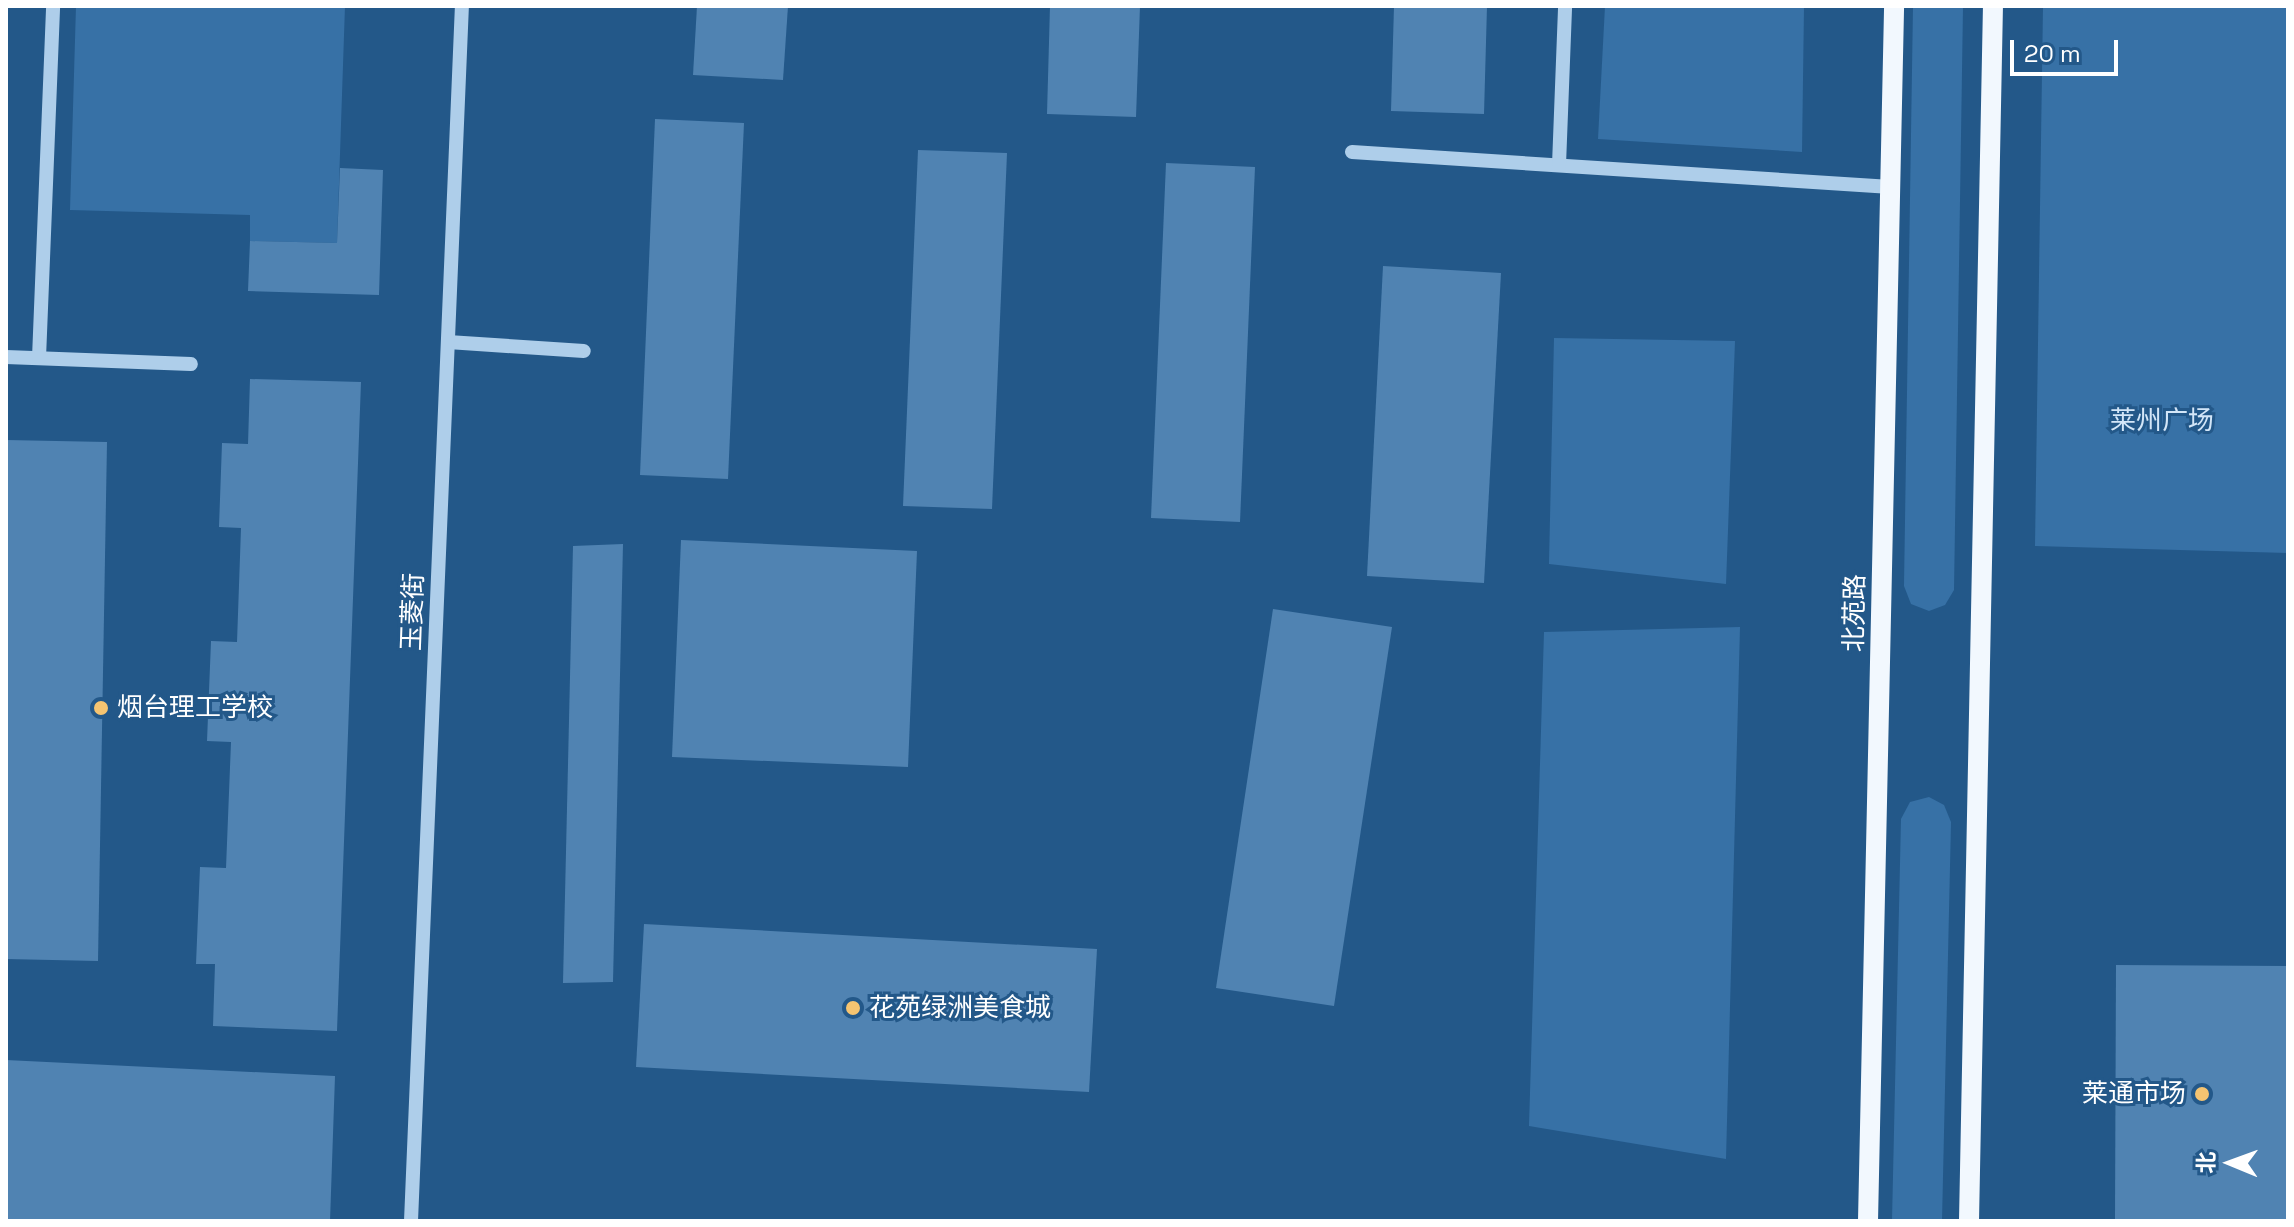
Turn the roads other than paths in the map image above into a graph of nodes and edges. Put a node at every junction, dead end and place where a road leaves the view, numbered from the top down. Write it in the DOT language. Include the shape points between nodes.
graph roads {
  1 [pos="53,6"];
  2 [pos="462,6"];
  3 [pos="1565,6"];
  4 [pos="1894,6"];
  5 [pos="1993,6"];
  6 [pos="1352,152"];
  7 [pos="1559,165"];
  8 [pos="1891,187"];
  9 [pos="448,342"];
  10 [pos="584,351"];
  11 [pos="6,357"];
  12 [pos="39,358"];
  13 [pos="191,364"];
  14 [pos="411,1221"];
  15 [pos="1868,1221"];
  16 [pos="1969,1221"];
  1 -- 12 [label="street"];
  2 -- 9 [label="street, 玉菱街"];
  3 -- 7 [label="street"];
  4 -- 8 [label="main road, 北苑路"];
  5 -- 16 [label="main road"];
  6 -- 7 [label="street"];
  7 -- 8 [label="street"];
  8 -- 15 [label="main road, 北苑路"];
  9 -- 10 [label="street"];
  9 -- 14 [label="street, 玉菱街"];
  11 -- 12 [label="street"];
  12 -- 13 [label="street"];
}
